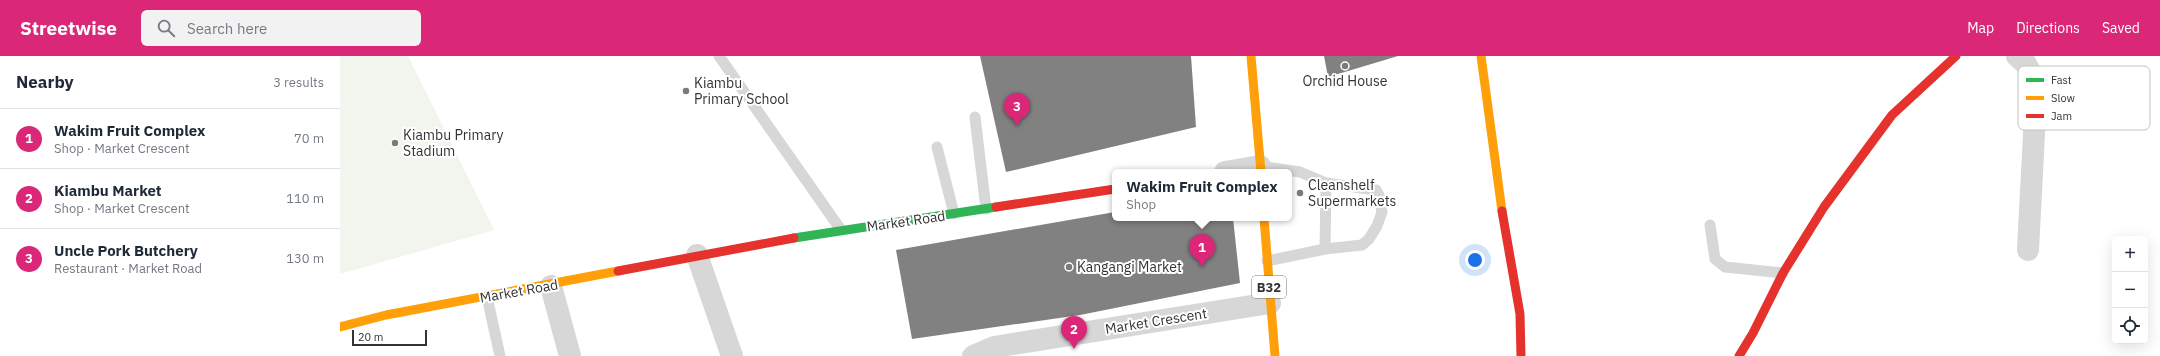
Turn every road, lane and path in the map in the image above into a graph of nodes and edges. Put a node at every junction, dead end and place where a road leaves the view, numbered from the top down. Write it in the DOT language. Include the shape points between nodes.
graph roads {
  1 [pos="719,56"];
  2 [pos="1251,56"];
  3 [pos="1481,56"];
  4 [pos="1956,56"];
  5 [pos="2017,56"];
  6 [pos="2027,66"];
  7 [pos="975,117"];
  8 [pos="2034,130"];
  9 [pos="937,147"];
  10 [pos="1260,169"];
  11 [pos="1292,171"];
  12 [pos="1326,183"];
  13 [pos="1112,189"];
  14 [pos="986,209"];
  15 [pos="954,214"];
  16 [pos="1264,221"];
  17 [pos="1710,225"];
  18 [pos="841,230"];
  19 [pos="1325,249"];
  20 [pos="2028,250"];
  21 [pos="698,255"];
  22 [pos="1267,261"];
  23 [pos="1783,273"];
  24 [pos="551,286"];
  25 [pos="487,297"];
  26 [pos="1270,303"];
  27 [pos="340,327"];
  28 [pos="500,356"];
  29 [pos="570,356"];
  30 [pos="732,356"];
  31 [pos="973,356"];
  32 [pos="1275,356"];
  33 [pos="1521,356"];
  34 [pos="1739,356"];
  1 -- 18 [label="lane"];
  2 -- 10 [label="main road"];
  3 -- 33 [label="main road" via="1499,193 1520,314"];
  4 -- 23 [label="main road" via="1892,115 1824,207"];
  5 -- 6 [label="street"];
  7 -- 14 [label="lane"];
  8 -- 20 [label="street"];
  9 -- 15 [label="lane"];
  11 -- 12 [label="lane" via="1300,172"];
  12 -- 19 [label="lane"];
  12 -- 19 [label="lane" via="1376,190 1382,212 1377,226 1362,245"];
  13 -- 14 [label="main road, Market Road"];
  14 -- 15 [label="main road, Market Road"];
  15 -- 18 [label="main road, Market Road"];
  16 -- 22 [label="main road, B32"];
  17 -- 23 [label="lane" via="1715,259 1725,267"];
  18 -- 21 [label="main road, Market Road"];
  19 -- 22 [label="lane"];
  21 -- 24 [label="main road, Market Road"];
  21 -- 30 [label="street"];
  22 -- 26 [label="main road, B32"];
  23 -- 34 [label="main road"];
  24 -- 25 [label="main road, Market Road"];
  24 -- 29 [label="street"];
  25 -- 27 [label="main road, Market Road" via="386,315"];
  25 -- 28 [label="lane"];
  26 -- 31 [label="street, Market Crescent" via="994,347"];
  26 -- 32 [label="main road, B32"];
}
